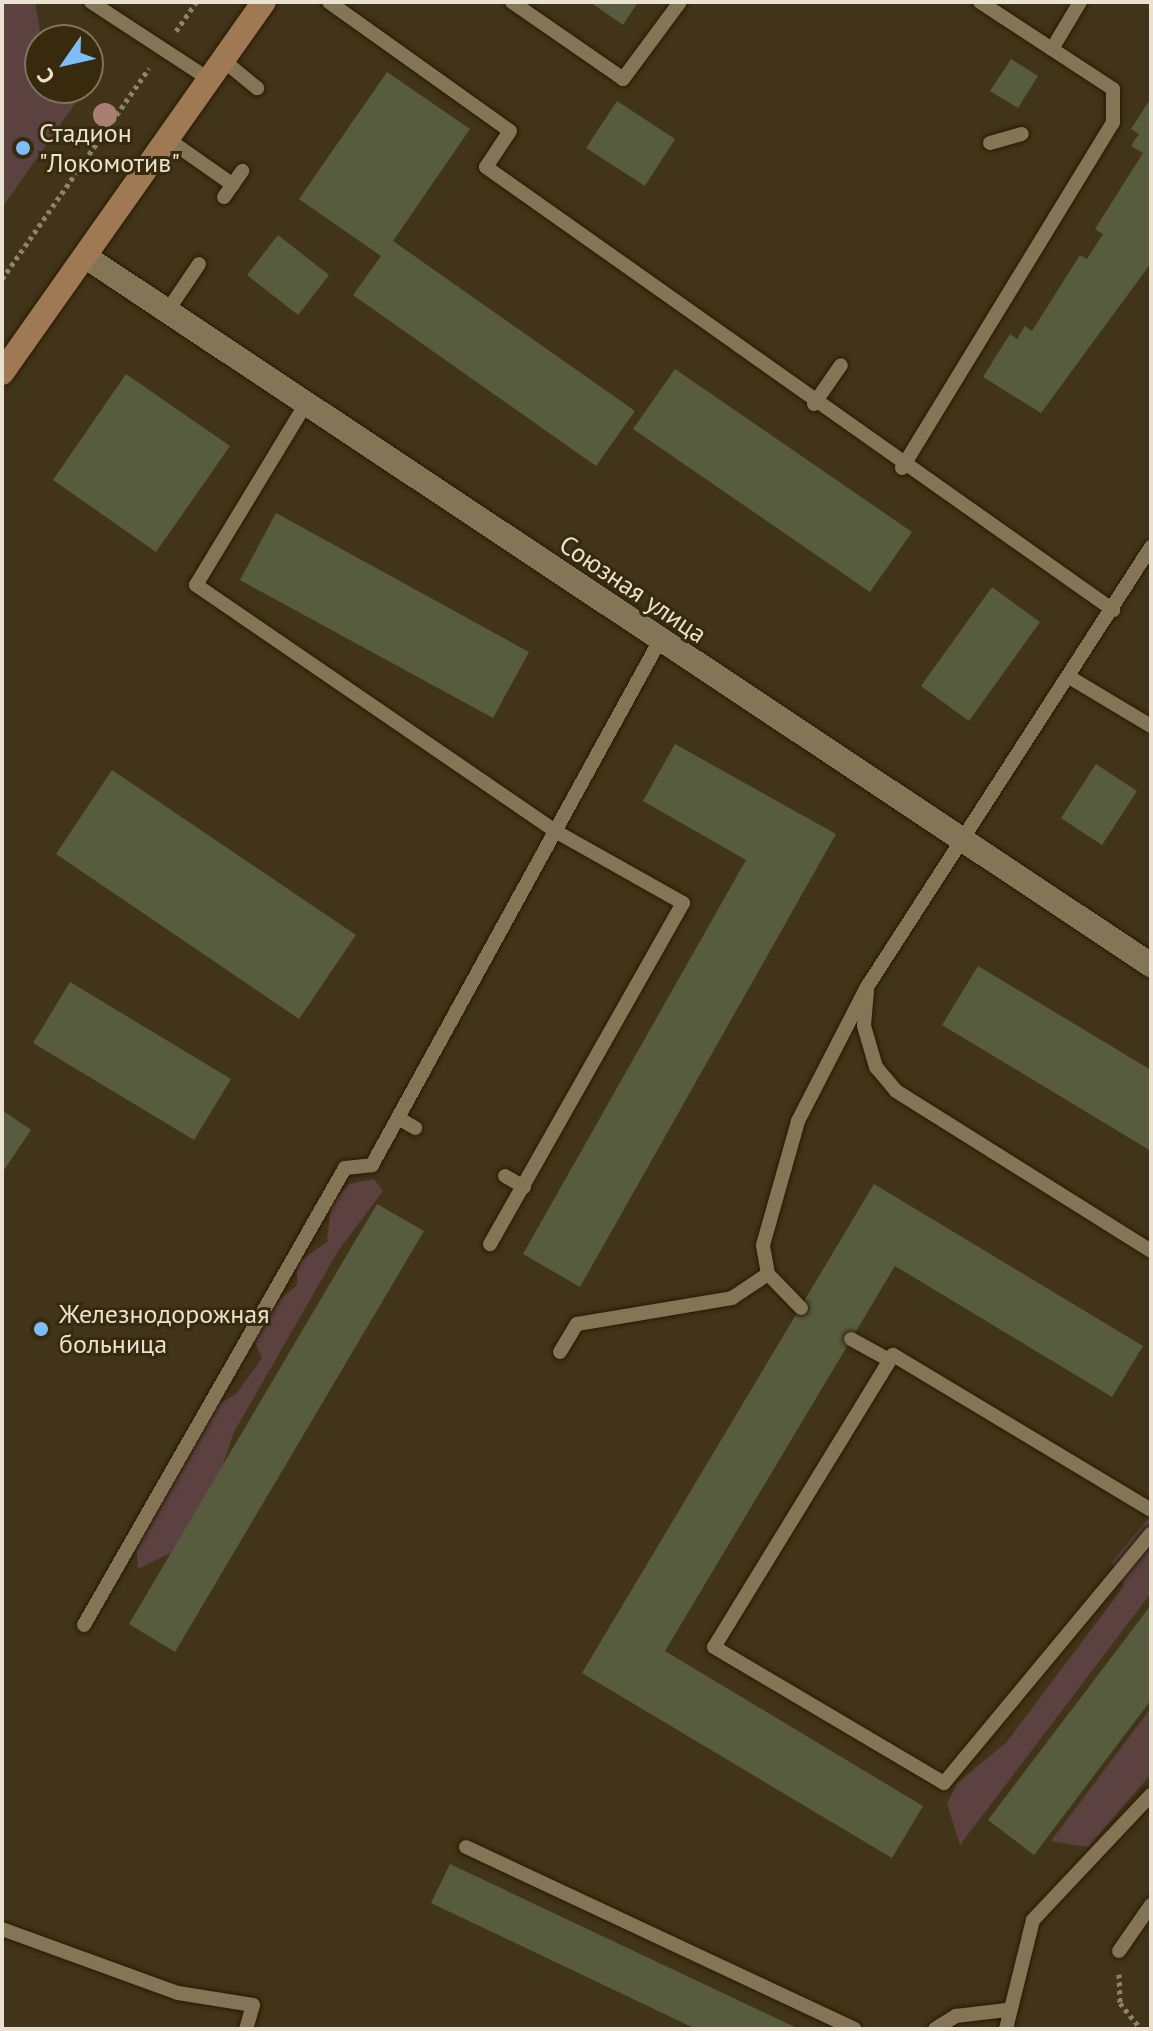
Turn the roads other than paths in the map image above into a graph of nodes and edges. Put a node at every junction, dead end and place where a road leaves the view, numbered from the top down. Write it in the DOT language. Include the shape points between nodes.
graph roads {
  1 [pos="91,2"];
  2 [pos="264,2"];
  3 [pos="329,2"];
  4 [pos="512,2"];
  5 [pos="680,2"];
  6 [pos="980,2"];
  7 [pos="1080,2"];
  8 [pos="1052,49"];
  9 [pos="217,71"];
  10 [pos="257,88"];
  11 [pos="1022,134"];
  12 [pos="169,140"];
  13 [pos="990,143"];
  14 [pos="242,171"];
  15 [pos="86,257"];
  16 [pos="199,264"];
  17 [pos="166,313"];
  18 [pos="841,365"];
  19 [pos="2,373"];
  20 [pos="814,404"];
  21 [pos="305,405"];
  22 [pos="902,468"];
  23 [pos="1151,547"];
  24 [pos="1113,610"];
  25 [pos="660,640"];
  26 [pos="1071,678"];
  27 [pos="1151,726"];
  28 [pos="555,831"];
  29 [pos="965,843"];
  30 [pos="1151,965"];
  31 [pos="867,987"];
  32 [pos="398,1118"];
  33 [pos="415,1128"];
  34 [pos="505,1176"];
  35 [pos="524,1187"];
  36 [pos="490,1244"];
  37 [pos="1151,1251"];
  38 [pos="768,1274"];
  39 [pos="801,1308"];
  40 [pos="851,1339"];
  41 [pos="560,1352"];
  42 [pos="889,1360"];
  43 [pos="1151,1510"];
  44 [pos="1151,1534"];
  45 [pos="84,1625"];
  46 [pos="1151,1795"];
  47 [pos="466,1847"];
  48 [pos="1151,1905"];
  49 [pos="2,1929"];
  50 [pos="1119,1951"];
  51 [pos="1007,2010"];
  52 [pos="246,2029"];
  53 [pos="854,2029"];
  54 [pos="935,2029"];
  55 [pos="1006,2029"];
  1 -- 9 [label="lane" via="163,49"];
  2 -- 9 [label="street"];
  3 -- 20 [label="lane" via="510,131 486,167"];
  4 -- 5 [label="lane" via="623,79"];
  6 -- 8 [label="lane"];
  7 -- 8 [label="lane"];
  8 -- 22 [label="lane" via="1113,89 1106,114"];
  9 -- 10 [label="lane"];
  9 -- 12 [label="street"];
  11 -- 13 [label="lane"];
  12 -- 14 [label="lane" via="228,191"];
  12 -- 15 [label="street"];
  15 -- 17 [label="street, Союзная улица"];
  15 -- 19 [label="street"];
  16 -- 17 [label="lane"];
  17 -- 21 [label="street, Союзная улица"];
  18 -- 20 [label="lane"];
  20 -- 22 [label="lane"];
  21 -- 25 [label="street, Союзная улица"];
  21 -- 28 [label="lane" via="196,585"];
  22 -- 24 [label="lane"];
  23 -- 24 [label="lane"];
  24 -- 26 [label="lane"];
  25 -- 28 [label="lane"];
  25 -- 29 [label="street, Союзная улица"];
  26 -- 27 [label="lane"];
  26 -- 29 [label="lane"];
  28 -- 32 [label="lane"];
  28 -- 35 [label="lane" via="683,903"];
  29 -- 30 [label="street, Союзная улица"];
  29 -- 31 [label="lane"];
  31 -- 37 [label="lane" via="864,1026 876,1067 896,1091 942,1125"];
  31 -- 38 [label="lane" via="798,1121 763,1245"];
  32 -- 33 [label="lane"];
  32 -- 45 [label="lane" via="372,1165 345,1168"];
  34 -- 35 [label="lane"];
  35 -- 36 [label="lane"];
  38 -- 39 [label="lane"];
  38 -- 41 [label="lane" via="732,1298 577,1324"];
  40 -- 42 [label="lane"];
  42 -- 43 [label="lane" via="893,1355"];
  42 -- 44 [label="lane" via="714,1647 944,1783"];
  46 -- 51 [label="lane" via="1033,1920"];
  47 -- 53 [label="lane"];
  48 -- 50 [label="lane"];
  49 -- 52 [label="lane" via="178,1993 253,2005"];
  51 -- 54 [label="lane" via="956,2016"];
  51 -- 55 [label="lane"];
}
